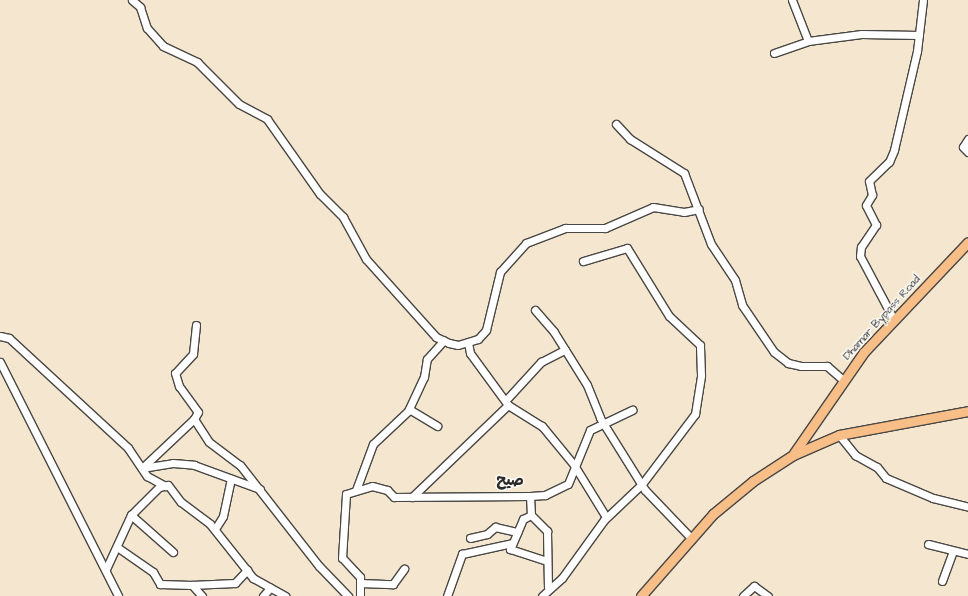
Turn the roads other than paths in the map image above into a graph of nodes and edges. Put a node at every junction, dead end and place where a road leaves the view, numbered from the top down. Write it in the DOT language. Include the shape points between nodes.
graph roads {
  1 [pos="132,0"];
  2 [pos="792,0"];
  3 [pos="923,0"];
  4 [pos="919,35"];
  5 [pos="808,41"];
  6 [pos="774,53"];
  7 [pos="616,124"];
  8 [pos="968,139"];
  9 [pos="968,152"];
  10 [pos="699,209"];
  11 [pos="968,242"];
  12 [pos="582,261"];
  13 [pos="535,310"];
  14 [pos="894,320"];
  15 [pos="196,325"];
  16 [pos="0,336"];
  17 [pos="444,340"];
  18 [pos="468,343"];
  19 [pos="565,350"];
  20 [pos="0,362"];
  21 [pos="843,380"];
  22 [pos="507,402"];
  23 [pos="409,409"];
  24 [pos="632,410"];
  25 [pos="968,411"];
  26 [pos="194,419"];
  27 [pos="603,423"];
  28 [pos="437,426"];
  29 [pos="839,435"];
  30 [pos="793,454"];
  31 [pos="574,465"];
  32 [pos="142,468"];
  33 [pos="231,479"];
  34 [pos="642,484"];
  35 [pos="164,486"];
  36 [pos="260,489"];
  37 [pos="356,490"];
  38 [pos="530,496"];
  39 [pos="412,497"];
  40 [pos="968,507"];
  41 [pos="131,515"];
  42 [pos="531,515"];
  43 [pos="606,517"];
  44 [pos="214,529"];
  45 [pos="517,532"];
  46 [pos="470,538"];
  47 [pos="690,538"];
  48 [pos="512,543"];
  49 [pos="928,544"];
  50 [pos="117,547"];
  51 [pos="954,551"];
  52 [pos="173,552"];
  53 [pos="968,554"];
  54 [pos="546,560"];
  55 [pos="106,569"];
  56 [pos="404,569"];
  57 [pos="247,570"];
  58 [pos="942,581"];
  59 [pos="360,583"];
  60 [pos="191,585"];
  61 [pos="548,587"];
  62 [pos="270,588"];
  63 [pos="118,596"];
  64 [pos="202,596"];
  65 [pos="263,596"];
  66 [pos="285,596"];
  67 [pos="348,596"];
  68 [pos="360,596"];
  69 [pos="447,596"];
  70 [pos="542,596"];
  71 [pos="641,596"];
  72 [pos="743,596"];
  73 [pos="768,596"];
  1 -- 17 [label="street" via="140,8 148,28 163,46 197,62 239,104 267,119 320,194 343,218 366,259 436,337"];
  2 -- 5 [label="street"];
  3 -- 4 [label="street"];
  4 -- 5 [label="street" via="862,34"];
  4 -- 14 [label="street" via="894,150 889,162 869,181 872,195 866,205 876,225 861,246 860,256"];
  5 -- 6 [label="street"];
  7 -- 10 [label="street" via="630,139 684,173"];
  8 -- 9 [label="street" via="962,147"];
  10 -- 18 [label="street" via="684,212 653,207 605,228 565,228 526,243 500,272 486,330 478,340"];
  10 -- 21 [label="street" via="717,256 735,280 742,306 774,352 788,363 827,366"];
  11 -- 14 [label="main road, Dhamar Bypass Road"];
  12 -- 34 [label="street" via="627,248 669,316 700,345 701,375 695,414"];
  13 -- 19 [label="street"];
  14 -- 21 [label="main road, Dhamar Bypass Road"];
  15 -- 26 [label="street" via="193,354 175,373 179,386 198,412"];
  16 -- 32 [label="street" via="9,338 122,442"];
  17 -- 18 [label="street" via="458,345"];
  17 -- 23 [label="street" via="427,359 424,377"];
  18 -- 22 [label="street" via="470,353"];
  19 -- 22 [label="street" via="541,362"];
  19 -- 27 [label="street" via="587,385"];
  20 -- 55 [label="street"];
  21 -- 30 [label="main road, Dhamar Bypass Road"];
  22 -- 31 [label="street" via="542,426"];
  22 -- 39 [label="street"];
  23 -- 28 [label="street"];
  23 -- 37 [label="street" via="373,444"];
  24 -- 27 [label="street"];
  25 -- 29 [label="main road"];
  26 -- 32 [label="street"];
  26 -- 36 [label="street" via="209,442 240,465"];
  27 -- 31 [label="street" via="590,430"];
  27 -- 34 [label="street"];
  29 -- 30 [label="main road"];
  29 -- 40 [label="street" via="855,455 877,467 886,478 933,498"];
  30 -- 47 [label="main road" via="738,493"];
  31 -- 38 [label="street" via="568,484 545,495"];
  31 -- 43 [label="street"];
  32 -- 33 [label="street" via="173,463 194,465"];
  32 -- 35 [label="street"];
  33 -- 36 [label="street"];
  33 -- 44 [label="street" via="223,516"];
  34 -- 43 [label="street"];
  34 -- 47 [label="street" via="672,522"];
  35 -- 41 [label="street" via="159,486"];
  35 -- 44 [label="street"];
  36 -- 67 [label="street" via="319,566"];
  37 -- 39 [label="street" via="372,486 387,490 394,497"];
  37 -- 59 [label="street" via="346,494 342,558 360,577"];
  38 -- 39 [label="street"];
  38 -- 42 [label="street"];
  41 -- 50 [label="street"];
  41 -- 52 [label="street"];
  42 -- 45 [label="street" via="523,519"];
  42 -- 54 [label="street" via="547,531"];
  43 -- 61 [label="street" via="562,578"];
  44 -- 57 [label="street"];
  45 -- 46 [label="street" via="495,527 487,534"];
  45 -- 48 [label="street"];
  47 -- 71 [label="main road"];
  48 -- 54 [label="street" via="510,549"];
  48 -- 69 [label="street" via="462,554"];
  49 -- 51 [label="street"];
  50 -- 55 [label="street"];
  50 -- 60 [label="street" via="153,572 160,584"];
  51 -- 53 [label="street"];
  51 -- 58 [label="street"];
  54 -- 61 [label="street"];
  55 -- 63 [label="street"];
  56 -- 59 [label="street" via="393,584"];
  57 -- 60 [label="street" via="235,583"];
  57 -- 62 [label="street"];
  59 -- 68 [label="street"];
  60 -- 64 [label="street"];
  61 -- 70 [label="street"];
  62 -- 65 [label="street"];
  62 -- 66 [label="street"];
  72 -- 73 [label="street" via="754,586"];
}
